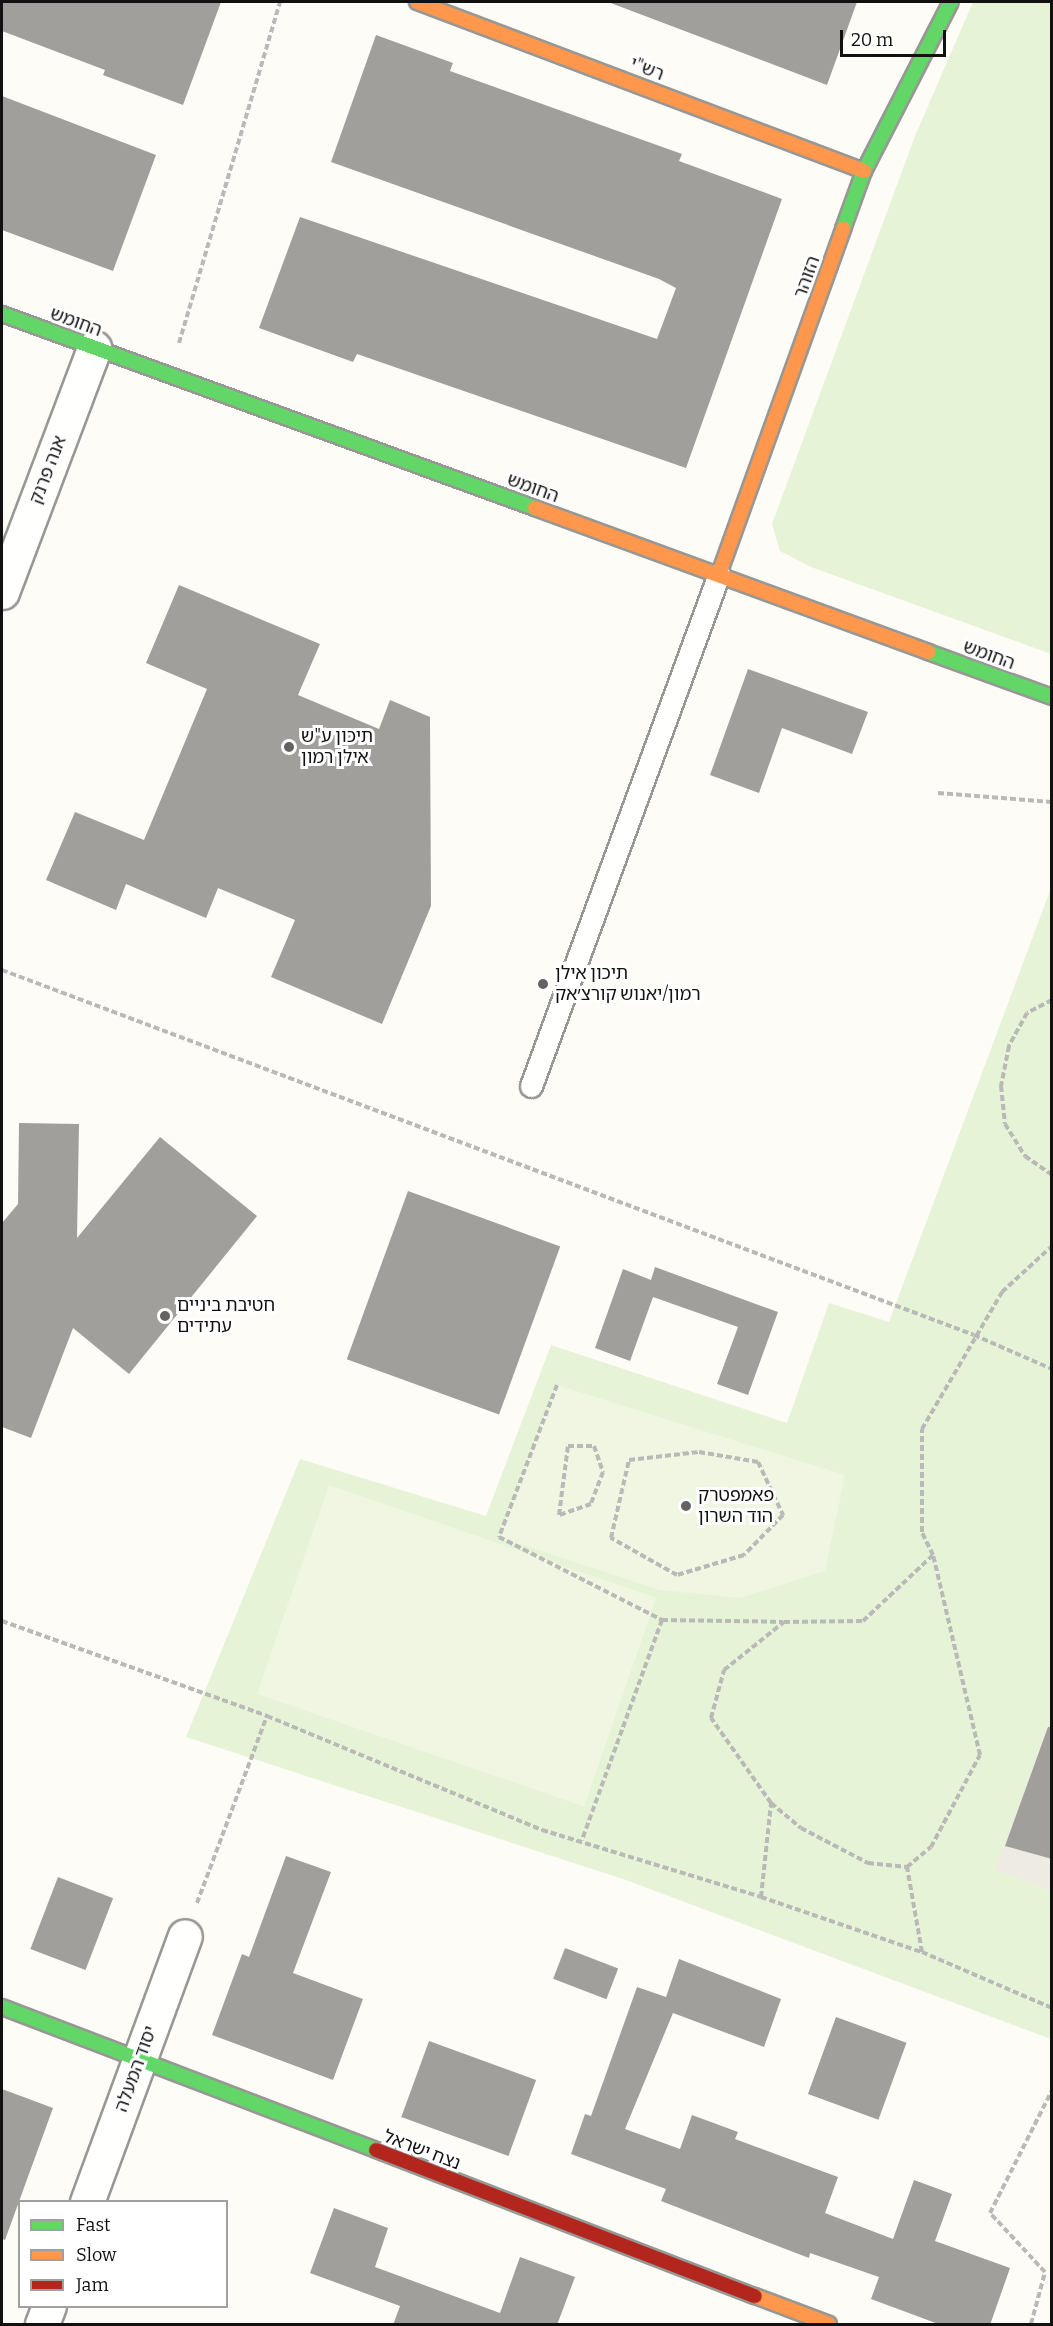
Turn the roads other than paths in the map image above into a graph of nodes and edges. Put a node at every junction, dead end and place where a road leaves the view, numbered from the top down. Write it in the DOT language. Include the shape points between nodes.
graph roads {
  1 [pos="417,2"];
  2 [pos="951,2"];
  3 [pos="864,171"];
  4 [pos="2,314"];
  5 [pos="94,348"];
  6 [pos="719,574"];
  7 [pos="2,592"];
  8 [pos="1052,697"];
  9 [pos="531,1086"];
  10 [pos="185,1936"];
  11 [pos="2,2007"];
  12 [pos="139,2061"];
  13 [pos="88,2200"];
  14 [pos="49,2308"];
  15 [pos="42,2325"];
  16 [pos="830,2325"];
  1 -- 3 [label="street, רש\"י"];
  2 -- 3 [label="street, הזוהר"];
  3 -- 6 [label="street, הזוהר"];
  4 -- 5 [label="street, החומש"];
  5 -- 6 [label="street, החומש"];
  5 -- 7 [label="street, אנה פרנק"];
  6 -- 8 [label="street, החומש"];
  6 -- 9 [label="lane"];
  10 -- 12 [label="street, יסוד המעלה"];
  11 -- 12 [label="street, נצח ישראל"];
  12 -- 13 [label="street, יסוד המעלה"];
  12 -- 16 [label="street, נצח ישראל"];
  14 -- 15 [label="street"];
}
